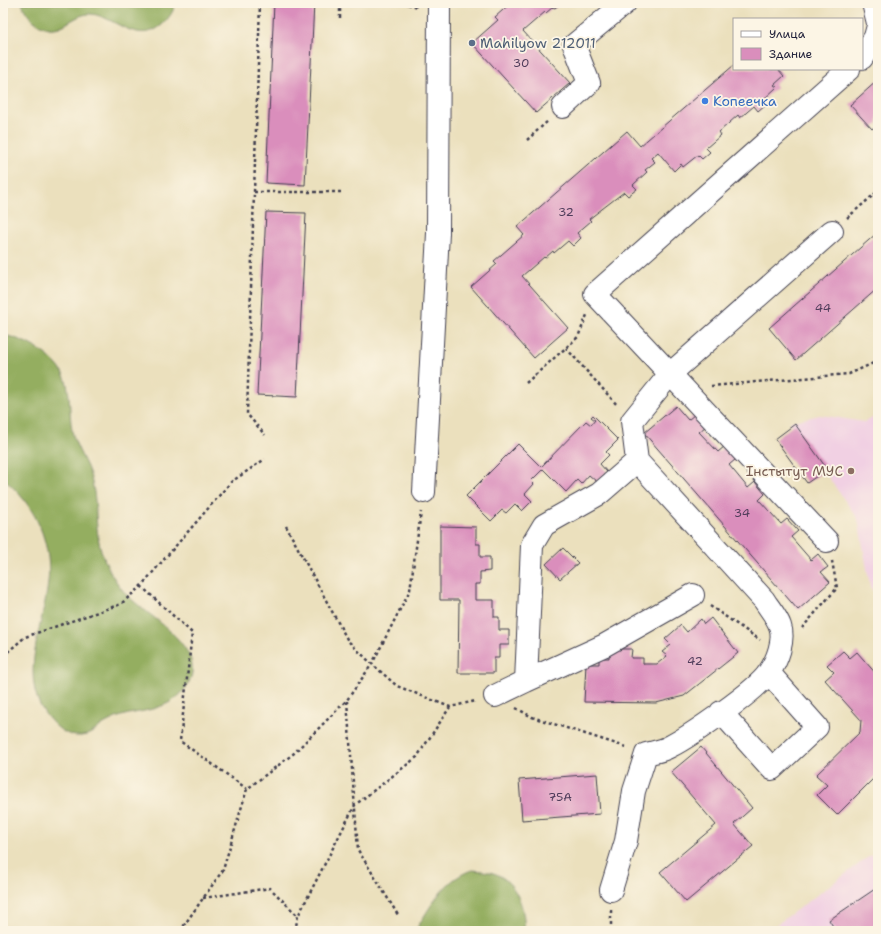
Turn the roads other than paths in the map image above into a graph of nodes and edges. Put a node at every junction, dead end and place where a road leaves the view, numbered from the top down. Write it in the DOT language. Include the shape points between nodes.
graph roads {
  1 [pos="439,3"];
  2 [pos="625,3"];
  3 [pos="873,3"];
  4 [pos="878,23"];
  5 [pos="878,26"];
  6 [pos="869,60"];
  7 [pos="848,70"];
  8 [pos="563,107"];
  9 [pos="832,231"];
  10 [pos="677,381"];
  11 [pos="637,460"];
  12 [pos="424,492"];
  13 [pos="827,541"];
  14 [pos="693,595"];
  15 [pos="769,673"];
  16 [pos="526,681"];
  17 [pos="495,696"];
  18 [pos="721,712"];
  19 [pos="611,890"];
  1 -- 12 [label="street" via="438,233"];
  2 -- 8 [label="street" via="574,45 589,83"];
  3 -- 4 [label="street"];
  5 -- 6 [label="street"];
  7 -- 10 [label="street" via="596,294"];
  9 -- 10 [label="street"];
  10 -- 11 [label="street" via="632,421"];
  10 -- 13 [label="street"];
  11 -- 15 [label="street" via="764,600 781,626 779,653"];
  11 -- 16 [label="street" via="600,494 544,525 532,545"];
  14 -- 16 [label="street" via="605,645"];
  15 -- 18 [label="street"];
  15 -- 18 [label="street" via="817,727 772,769"];
  16 -- 17 [label="street"];
  18 -- 19 [label="street" via="668,748 646,754 634,791 626,841"];
}
